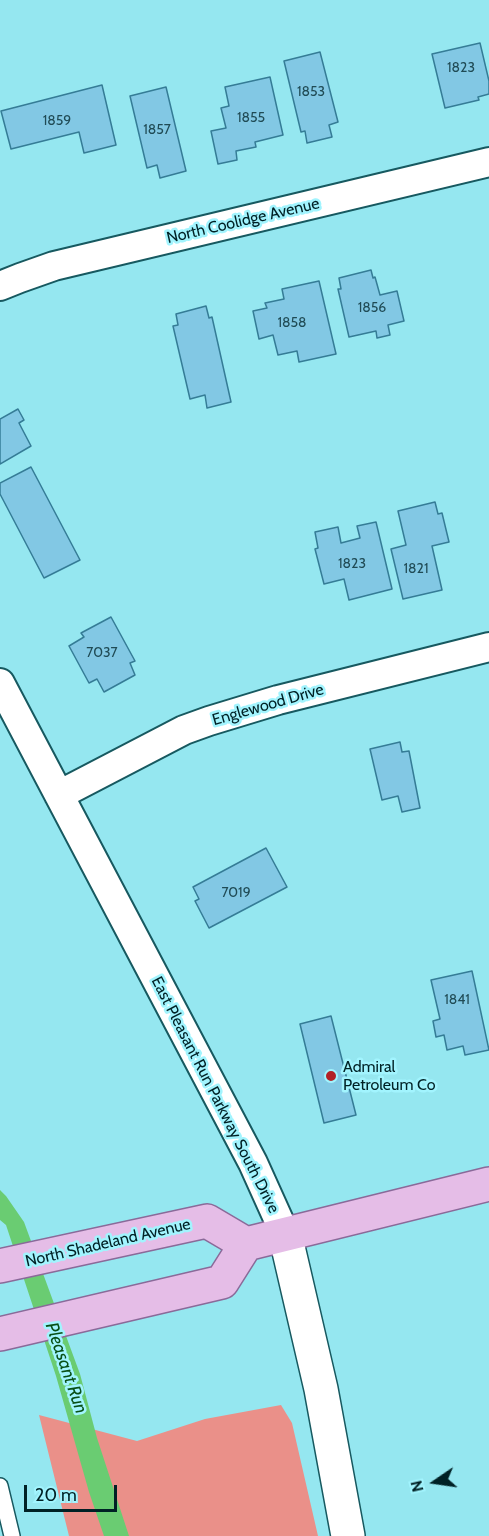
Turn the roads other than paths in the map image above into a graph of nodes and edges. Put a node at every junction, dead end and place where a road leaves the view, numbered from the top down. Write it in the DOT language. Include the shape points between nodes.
graph roads {
  1 [pos="489,162"];
  2 [pos="0,286"];
  3 [pos="489,647"];
  4 [pos="0,683"];
  5 [pos="59,795"];
  6 [pos="489,1184"];
  7 [pos="285,1234"];
  8 [pos="246,1244"];
  9 [pos="0,1266"];
  10 [pos="0,1334"];
  11 [pos="0,1485"];
  12 [pos="12,1536"];
  13 [pos="348,1536"];
  1 -- 2 [label="street, North Coolidge Avenue" via="54,266"];
  3 -- 5 [label="street, Englewood Drive" via="209,721"];
  4 -- 5 [label="street, East Pleasant Run Parkway South Drive"];
  5 -- 7 [label="street, East Pleasant Run Parkway South Drive" via="254,1163"];
  6 -- 7 [label="main road"];
  7 -- 8 [label="main road"];
  7 -- 13 [label="street, East Pleasant Run Parkway South Drive" via="321,1389"];
  8 -- 9 [label="main road, North Shadeland Avenue" via="207,1221"];
  8 -- 10 [label="main road" via="222,1282"];
  11 -- 12 [label="lane"];
}
